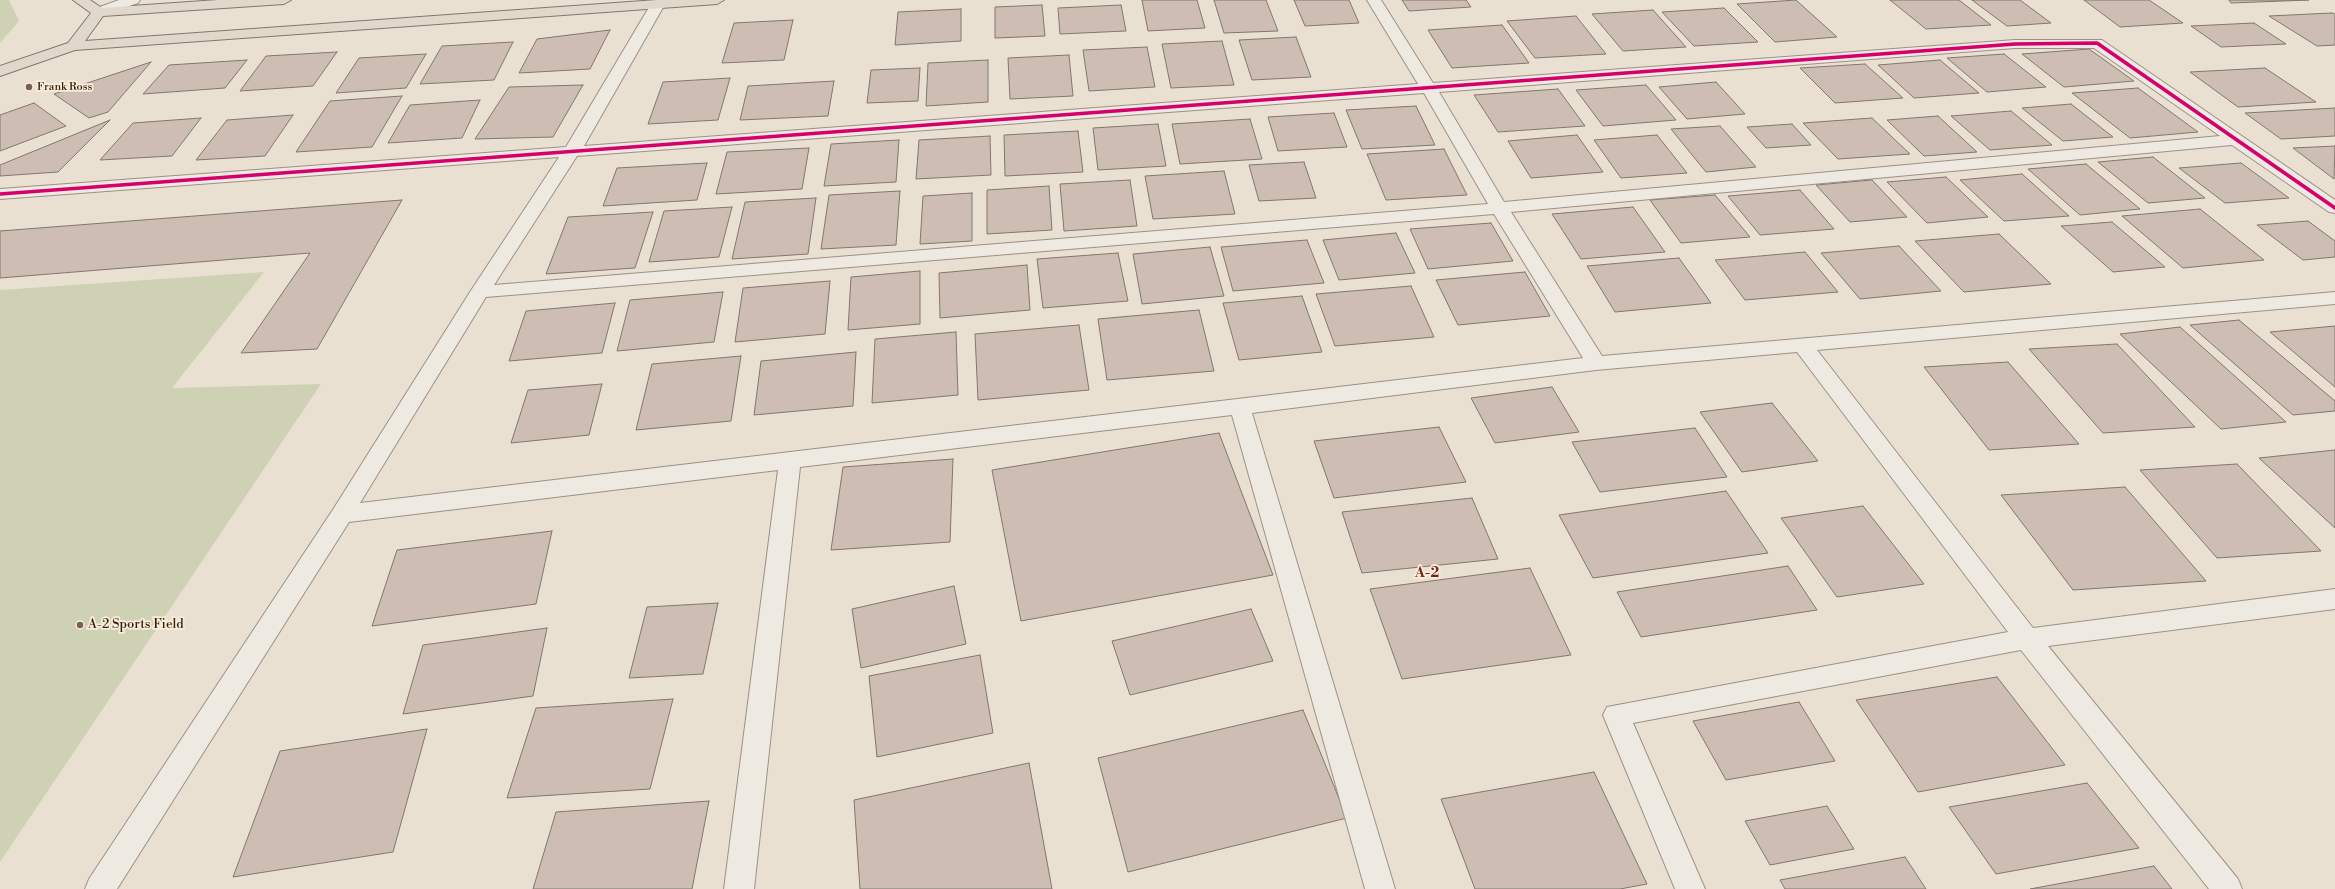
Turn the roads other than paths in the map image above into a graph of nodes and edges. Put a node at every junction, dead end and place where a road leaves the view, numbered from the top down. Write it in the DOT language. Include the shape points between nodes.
graph roads {
  1 [pos="80,0"];
  2 [pos="133,0"];
  3 [pos="284,0"];
  4 [pos="717,0"];
  5 [pos="1374,0"];
  6 [pos="658,4"];
  7 [pos="99,12"];
  8 [pos="72,46"];
  9 [pos="0,71"];
  10 [pos="1429,88"];
  11 [pos="2238,140"];
  12 [pos="572,151"];
  13 [pos="0,194"];
  14 [pos="1499,208"];
  15 [pos="2335,208"];
  16 [pos="480,292"];
  17 [pos="2335,298"];
  18 [pos="1803,346"];
  19 [pos="1596,362"];
  20 [pos="1240,407"];
  21 [pos="790,460"];
  22 [pos="342,514"];
  23 [pos="2335,599"];
  24 [pos="2027,639"];
  25 [pos="100,889"];
  26 [pos="738,889"];
  27 [pos="1380,889"];
  28 [pos="1690,889"];
  29 [pos="2228,889"];
  1 -- 7 [label="main road"];
  2 -- 7 [label="street"];
  3 -- 7 [label="main road"];
  4 -- 6 [label="main road"];
  5 -- 10 [label="street"];
  6 -- 8 [label="main road"];
  6 -- 12 [label="street"];
  7 -- 8 [label="main road"];
  8 -- 9 [label="main road"];
  10 -- 11 [label="street" via="2015,44 2097,42"];
  10 -- 12 [label="street"];
  10 -- 14 [label="street"];
  11 -- 14 [label="street"];
  11 -- 15 [label="street"];
  12 -- 13 [label="street"];
  12 -- 16 [label="street"];
  14 -- 16 [label="street"];
  14 -- 19 [label="street"];
  16 -- 22 [label="street"];
  17 -- 18 [label="street"];
  18 -- 19 [label="street"];
  18 -- 24 [label="street"];
  19 -- 20 [label="street"];
  20 -- 21 [label="street"];
  20 -- 27 [label="street"];
  21 -- 22 [label="street"];
  21 -- 26 [label="street"];
  22 -- 25 [label="street"];
  23 -- 24 [label="street"];
  24 -- 28 [label="street" via="1616,716"];
  24 -- 29 [label="street"];
}
